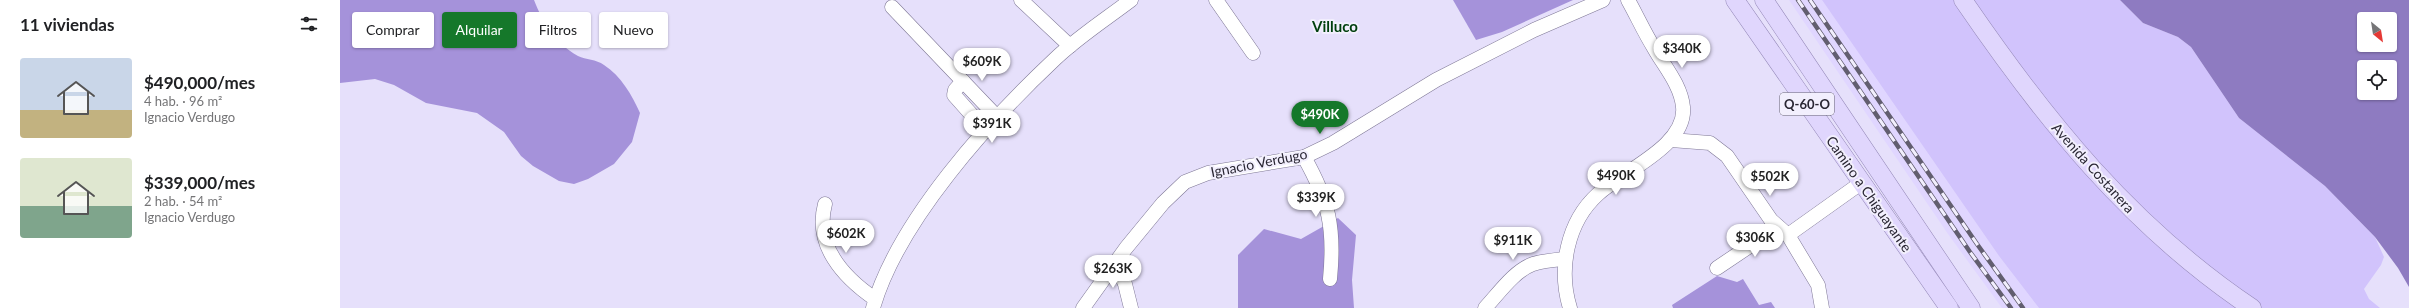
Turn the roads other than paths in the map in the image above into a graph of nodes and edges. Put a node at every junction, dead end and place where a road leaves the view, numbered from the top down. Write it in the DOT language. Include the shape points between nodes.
graph roads {
  1 [pos="1021,0"];
  2 [pos="1132,0"];
  3 [pos="1216,0"];
  4 [pos="1603,0"];
  5 [pos="1628,0"];
  6 [pos="1727,0"];
  7 [pos="1735,0"];
  8 [pos="1764,0"];
  9 [pos="1963,0"];
  10 [pos="892,6"];
  11 [pos="1752,24"];
  12 [pos="1070,46"];
  13 [pos="1253,53"];
  14 [pos="963,81"];
  15 [pos="998,118"];
  16 [pos="986,131"];
  17 [pos="1671,140"];
  18 [pos="1304,156"];
  19 [pos="1861,183"];
  20 [pos="825,204"];
  21 [pos="1783,231"];
  22 [pos="1564,259"];
  23 [pos="1116,263"];
  24 [pos="1717,268"];
  25 [pos="1330,279"];
  26 [pos="874,304"];
  27 [pos="1083,308"];
  28 [pos="1131,308"];
  29 [pos="1485,308"];
  30 [pos="1570,308"];
  31 [pos="1822,308"];
  32 [pos="1949,308"];
  33 [pos="1971,308"];
  34 [pos="2252,308"];
  1 -- 12 [label="street"];
  2 -- 12 [label="street"];
  3 -- 13 [label="street"];
  4 -- 18 [label="street, Ignacio Verdugo" via="1534,30 1436,80 1333,142"];
  5 -- 17 [label="street" via="1674,81 1682,101 1682,123"];
  6 -- 11 [label="main road"];
  7 -- 11 [label="main road, Camino a Chiguayante / Q-60-O"];
  8 -- 33 [label="main road, Camino a Chiguayante / Q-60-O"];
  9 -- 34 [label="main road, Avenida Costanera" via="2044,112 2105,183 2182,257"];
  10 -- 14 [label="street"];
  11 -- 19 [label="main road, Camino a Chiguayante / Q-60-O"];
  12 -- 15 [label="street"];
  14 -- 15 [label="street"];
  14 -- 16 [label="street" via="954,95"];
  15 -- 16 [label="street"];
  16 -- 26 [label="street" via="952,169 923,210 892,264"];
  17 -- 21 [label="street" via="1701,141 1719,149"];
  17 -- 22 [label="street" via="1597,195 1578,220"];
  18 -- 23 [label="street, Ignacio Verdugo" via="1208,173 1185,182 1163,203"];
  18 -- 25 [label="street" via="1319,183 1328,209 1332,246"];
  19 -- 21 [label="street"];
  19 -- 32 [label="main road, Camino a Chiguayante / Q-60-O"];
  20 -- 26 [label="street" via="822,223 828,249 845,273"];
  21 -- 24 [label="street"];
  21 -- 31 [label="street" via="1818,285"];
  22 -- 29 [label="street" via="1528,266"];
  22 -- 30 [label="street" via="1565,287"];
  23 -- 27 [label="street, Ignacio Verdugo"];
  23 -- 28 [label="street"];
}
